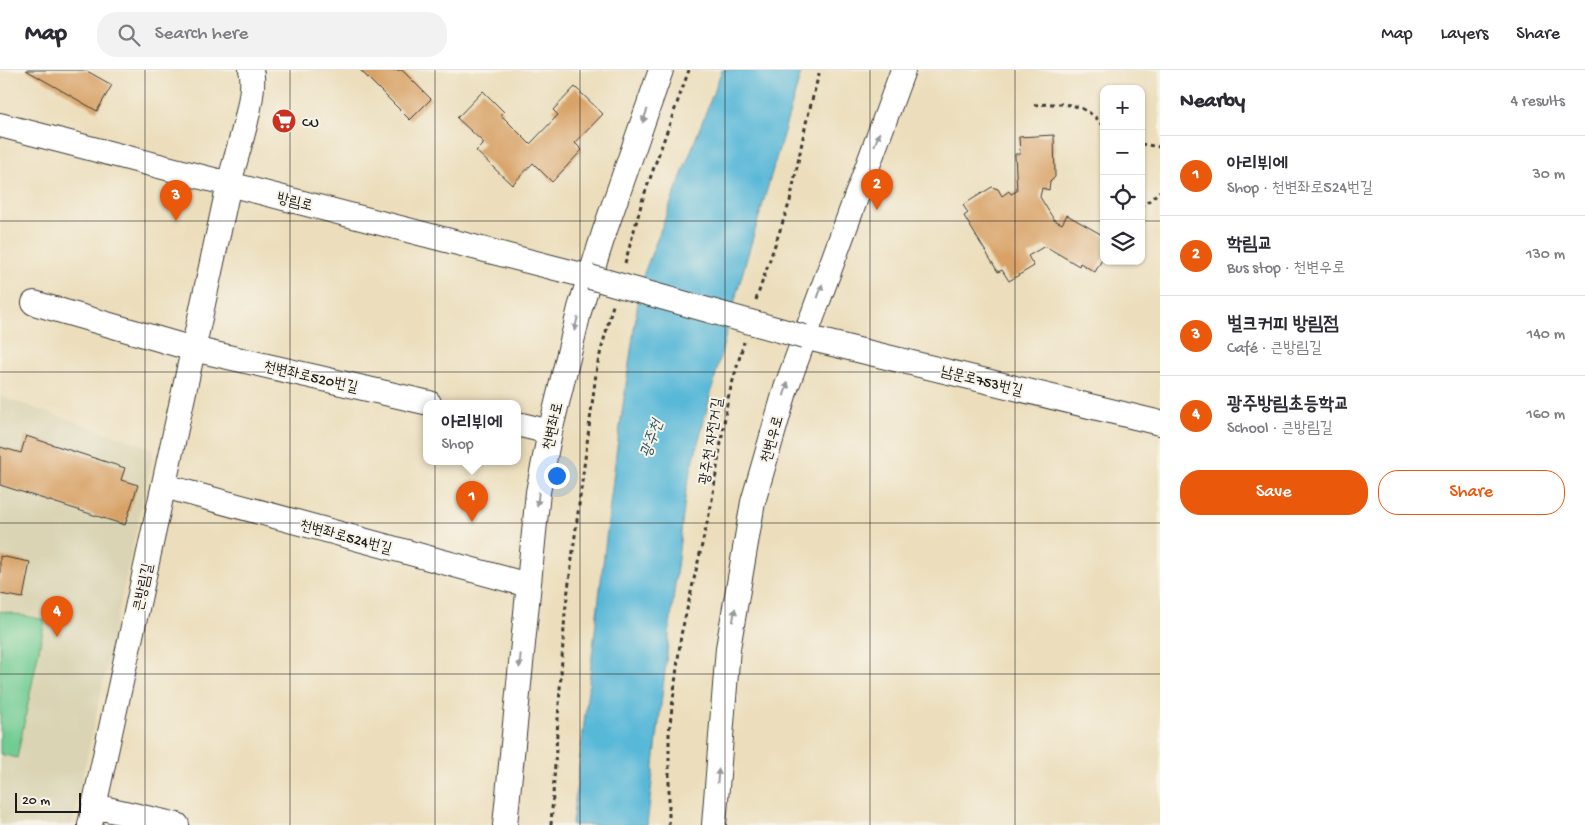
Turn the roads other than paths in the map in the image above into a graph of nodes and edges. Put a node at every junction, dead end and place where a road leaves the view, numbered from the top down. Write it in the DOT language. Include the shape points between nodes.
graph roads {
  1 [pos="251,70"];
  2 [pos="661,70"];
  3 [pos="904,75"];
  4 [pos="0,125"];
  5 [pos="229,184"];
  6 [pos="590,277"];
  7 [pos="34,303"];
  8 [pos="804,337"];
  9 [pos="193,348"];
  10 [pos="423,402"];
  11 [pos="1160,424"];
  12 [pos="521,425"];
  13 [pos="550,432"];
  14 [pos="164,486"];
  15 [pos="528,586"];
  16 [pos="92,815"];
  17 [pos="177,825"];
  18 [pos="504,825"];
  19 [pos="714,825"];
  1 -- 5 [label="street, 큰방림길" via="250,98"];
  2 -- 6 [label="street, 천변좌로, one-way"];
  8 -- 3 [label="street, 천변우로, one-way"];
  4 -- 5 [label="street, 방림로"];
  5 -- 6 [label="street, 방림로"];
  5 -- 9 [label="street, 큰방림길"];
  6 -- 8 [label="street, 방림로, bridge"];
  6 -- 13 [label="street, 천변좌로, one-way"];
  7 -- 9 [label="street"];
  8 -- 11 [label="street, 남문로753번길"];
  19 -- 8 [label="street, 천변우로, one-way" via="728,648 753,502"];
  9 -- 10 [label="street, 천변좌로520번길"];
  9 -- 14 [label="street, 큰방림길"];
  12 -- 13 [label="street"];
  13 -- 15 [label="street, 천변좌로, one-way" via="538,492"];
  14 -- 15 [label="street, 천변좌로524번길"];
  14 -- 16 [label="street, 큰방림길"];
  15 -- 18 [label="street, 천변좌로, one-way"];
  16 -- 17 [label="street"];
}
